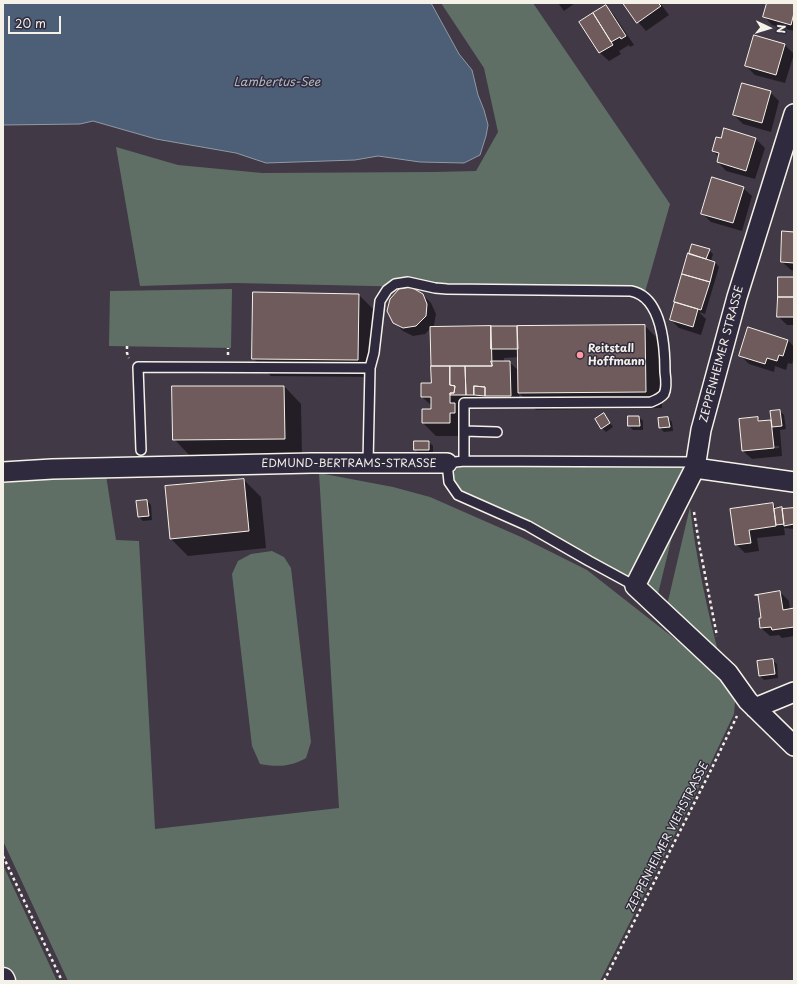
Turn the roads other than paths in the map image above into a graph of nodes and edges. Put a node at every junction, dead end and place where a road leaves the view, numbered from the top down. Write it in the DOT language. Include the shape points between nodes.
graph roads {
  1 [pos="794,114"];
  2 [pos="370,368"];
  3 [pos="464,432"];
  4 [pos="497,432"];
  5 [pos="141,450"];
  6 [pos="456,462"];
  7 [pos="368,463"];
  8 [pos="695,465"];
  9 [pos="3,472"];
  10 [pos="794,482"];
  11 [pos="635,586"];
  12 [pos="794,692"];
  13 [pos="752,705"];
  14 [pos="794,746"];
  1 -- 8 [label="street, ZEPPENHEIMER STRASSE" via="737,297 701,430"];
  2 -- 3 [label="lane" via="380,301 387,290 395,284 408,282 446,289 631,291 644,295 656,313 662,331 666,385 664,393 658,399 651,402 464,403"];
  2 -- 5 [label="lane" via="138,367"];
  2 -- 7 [label="lane"];
  3 -- 4 [label="lane"];
  3 -- 6 [label="lane"];
  6 -- 7 [label="street, EDMUND-BERTRAMS-STRASSE"];
  6 -- 8 [label="lane, EDMUND-BERTRAMS-STRASSE"];
  6 -- 11 [label="lane" via="449,482 458,495 528,526"];
  7 -- 9 [label="street, EDMUND-BERTRAMS-STRASSE"];
  8 -- 10 [label="street, EDMUND-BERTRAMS-STRASSE"];
  8 -- 11 [label="street, ZEPPENHEIMER STRASSE"];
  11 -- 13 [label="street" via="728,674"];
  12 -- 13 [label="street"];
  13 -- 14 [label="street"];
}
